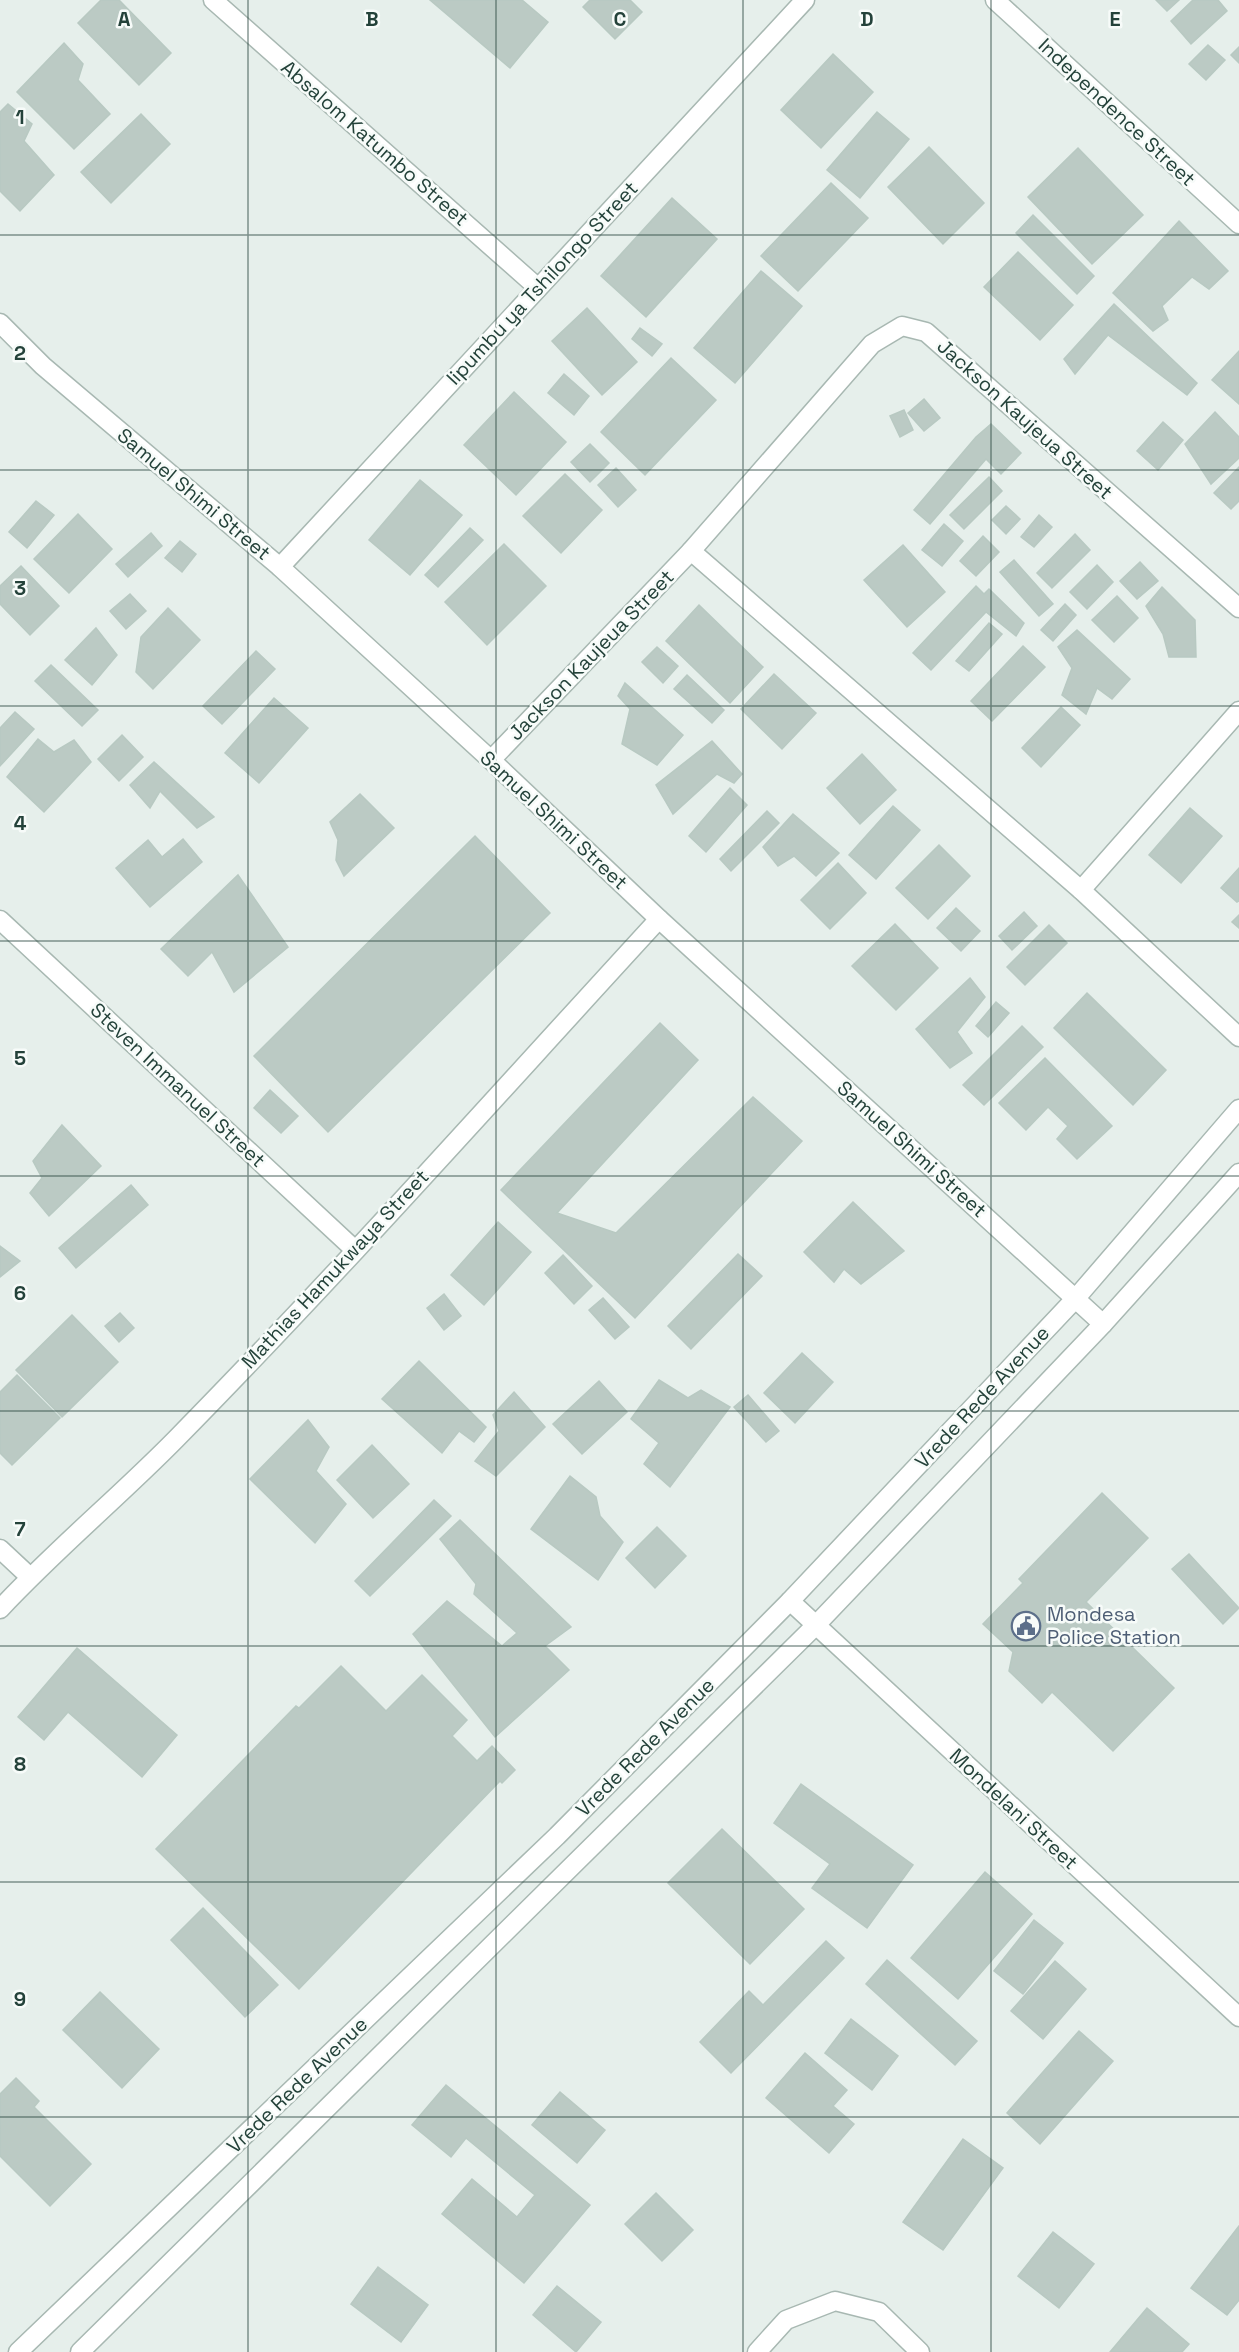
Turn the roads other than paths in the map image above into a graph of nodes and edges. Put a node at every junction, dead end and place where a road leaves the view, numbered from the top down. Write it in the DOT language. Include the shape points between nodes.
graph roads {
  1 [pos="213,0"];
  2 [pos="805,0"];
  3 [pos="995,0"];
  4 [pos="1239,224"];
  5 [pos="537,287"];
  6 [pos="0,323"];
  7 [pos="691,551"];
  8 [pos="280,567"];
  9 [pos="1239,609"];
  10 [pos="1239,711"];
  11 [pos="491,760"];
  12 [pos="1081,890"];
  13 [pos="659,918"];
  14 [pos="0,920"];
  15 [pos="1239,1037"];
  16 [pos="1239,1109"];
  17 [pos="1239,1173"];
  18 [pos="355,1250"];
  19 [pos="1076,1298"];
  20 [pos="1103,1324"];
  21 [pos="0,1549"];
  22 [pos="30,1577"];
  23 [pos="790,1601"];
  24 [pos="0,1609"];
  25 [pos="815,1626"];
  26 [pos="1239,2017"];
  27 [pos="18,2352"];
  28 [pos="80,2352"];
  29 [pos="757,2352"];
  30 [pos="920,2352"];
  1 -- 5 [label="street, Absalom Katumbo Street"];
  2 -- 5 [label="street, Iipumbu ya Tshilongo Street"];
  3 -- 4 [label="street, Independence Street"];
  5 -- 8 [label="street, Iipumbu ya Tshilongo Street"];
  6 -- 8 [label="street, Samuel Shimi Street" via="43,366"];
  7 -- 9 [label="street, Jackson Kaujeua Street" via="872,344 902,326 926,332"];
  7 -- 11 [label="street, Jackson Kaujeua Street"];
  7 -- 12 [label="street"];
  8 -- 11 [label="street, Samuel Shimi Street"];
  10 -- 12 [label="street"];
  11 -- 13 [label="street, Samuel Shimi Street"];
  12 -- 15 [label="street"];
  13 -- 18 [label="street, Mathias Hamukwaya Street"];
  13 -- 19 [label="street, Samuel Shimi Street"];
  14 -- 18 [label="street, Steven Immanuel Street"];
  16 -- 19 [label="street, Vrede Rede Avenue"];
  17 -- 20 [label="street, Vrede Rede Avenue"];
  18 -- 22 [label="street, Mathias Hamukwaya Street" via="175,1440"];
  19 -- 20 [label="street, Samuel Shimi Street"];
  19 -- 23 [label="street, Vrede Rede Avenue"];
  20 -- 25 [label="street, Vrede Rede Avenue"];
  21 -- 22 [label="street"];
  22 -- 24 [label="street, Mathias Hamukwaya Street"];
  23 -- 25 [label="street, Mondelani Street"];
  23 -- 27 [label="street, Vrede Rede Avenue" via="557,1836"];
  25 -- 26 [label="street, Mondelani Street"];
  25 -- 28 [label="street, Vrede Rede Avenue"];
  29 -- 30 [label="street" via="786,2320 835,2301 879,2312"];
}
